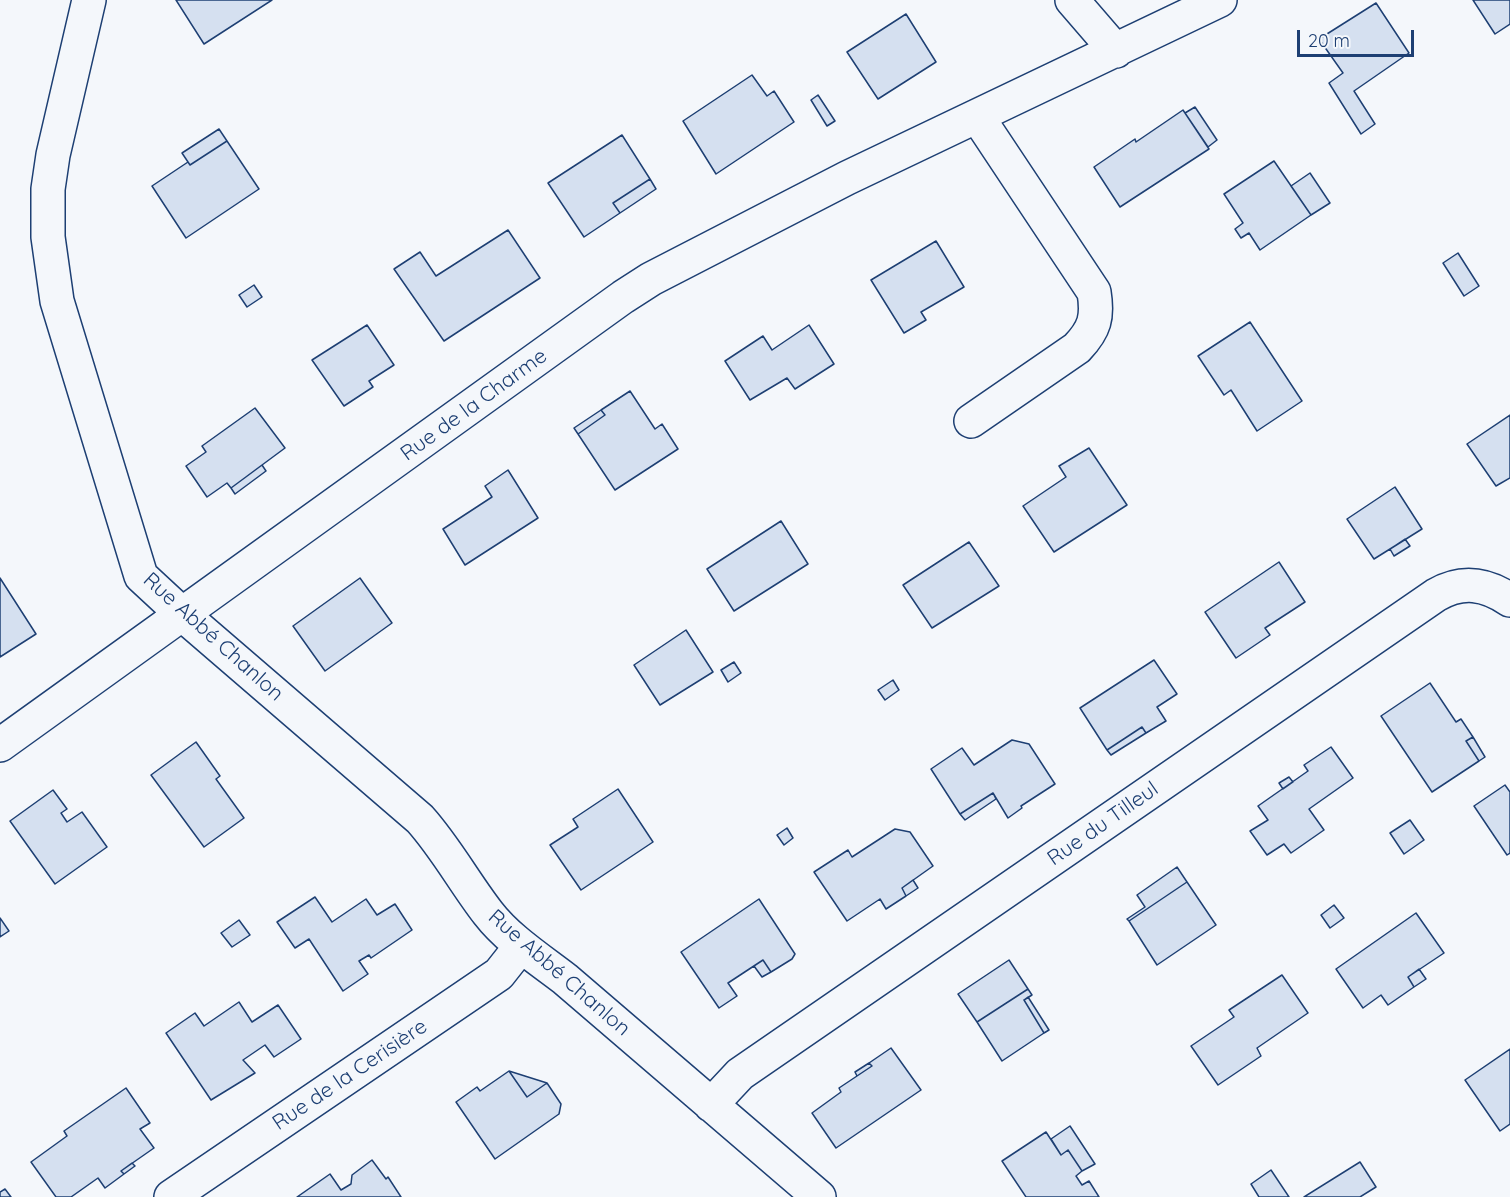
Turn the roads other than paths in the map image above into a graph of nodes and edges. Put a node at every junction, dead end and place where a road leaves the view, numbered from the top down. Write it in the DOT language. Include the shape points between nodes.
graph roads {
  1 [pos="89,0"];
  2 [pos="1072,0"];
  3 [pos="1220,0"];
  4 [pos="1116,51"];
  5 [pos="977,116"];
  6 [pos="971,421"];
  7 [pos="1510,600"];
  8 [pos="182,614"];
  9 [pos="0,745"];
  10 [pos="521,946"];
  11 [pos="711,1105"];
  12 [pos="171,1197"];
  13 [pos="819,1197"];
  1 -- 8 [label="street, Rue Abbé Chanlon" via="53,155 47,213 52,270 66,334 141,576"];
  2 -- 4 [label="street"];
  3 -- 4 [label="street, Rue de la Charme"];
  4 -- 5 [label="street, Rue de la Charme"];
  5 -- 6 [label="street" via="1094,292 1097,310 1087,337 1077,348"];
  5 -- 8 [label="street, Rue de la Charme" via="651,279"];
  7 -- 11 [label="street, Rue du Tilleul" via="1474,584 1436,595 740,1074"];
  8 -- 9 [label="street, Rue de la Charme"];
  8 -- 10 [label="street, Rue Abbé Chanlon" via="420,819 439,839 489,915"];
  10 -- 11 [label="street, Rue Abbé Chanlon"];
  10 -- 12 [label="street, Rue de la Cerisière" via="499,974"];
  11 -- 13 [label="street, Rue Abbé Chanlon"];
}
